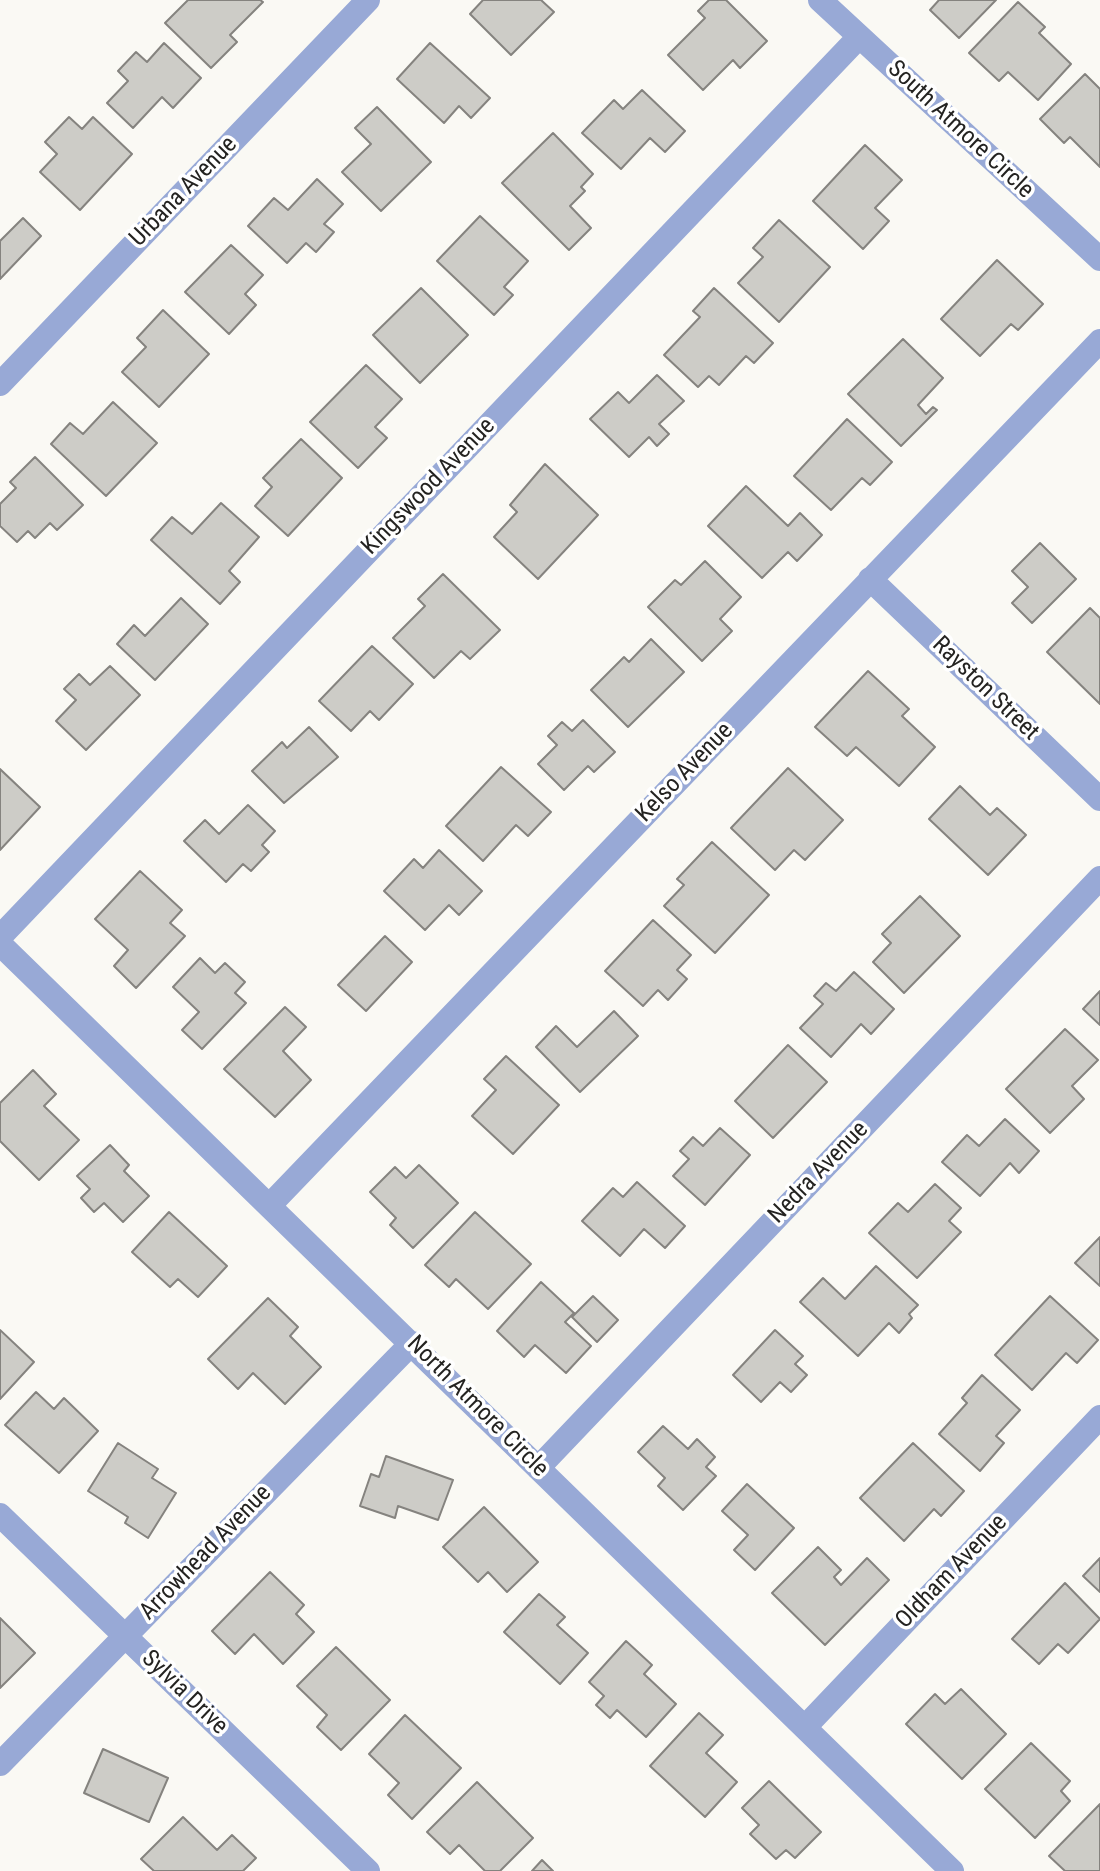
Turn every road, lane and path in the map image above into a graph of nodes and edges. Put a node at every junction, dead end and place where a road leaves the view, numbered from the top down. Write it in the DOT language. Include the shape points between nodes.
graph roads {
  1 [pos="368,0"];
  2 [pos="820,0"];
  3 [pos="859,37"];
  4 [pos="1100,259"];
  5 [pos="1100,341"];
  6 [pos="0,384"];
  7 [pos="870,579"];
  8 [pos="1100,799"];
  9 [pos="1100,878"];
  10 [pos="0,937"];
  11 [pos="0,944"];
  12 [pos="270,1205"];
  13 [pos="412,1343"];
  14 [pos="1100,1417"];
  15 [pos="538,1468"];
  16 [pos="0,1515"];
  17 [pos="125,1636"];
  18 [pos="805,1727"];
  19 [pos="0,1764"];
  20 [pos="368,1871"];
  21 [pos="952,1871"];
  1 -- 6 [label="street, Urbana Avenue"];
  2 -- 3 [label="street, South Atmore Circle"];
  3 -- 4 [label="street, South Atmore Circle"];
  3 -- 10 [label="street, Kingswood Avenue"];
  5 -- 7 [label="street, Kelso Avenue"];
  7 -- 8 [label="street, Rayston Street"];
  7 -- 12 [label="street, Kelso Avenue"];
  9 -- 15 [label="street, Nedra Avenue"];
  11 -- 12 [label="street, North Atmore Circle"];
  12 -- 13 [label="street, North Atmore Circle"];
  13 -- 15 [label="street, North Atmore Circle"];
  13 -- 17 [label="street, Arrowhead Avenue"];
  14 -- 18 [label="street, Oldham Avenue"];
  15 -- 18 [label="street, North Atmore Circle"];
  16 -- 17 [label="street, Sylvia Drive"];
  17 -- 19 [label="street, Arrowhead Avenue"];
  17 -- 20 [label="street, Sylvia Drive"];
  18 -- 21 [label="street, North Atmore Circle"];
}
